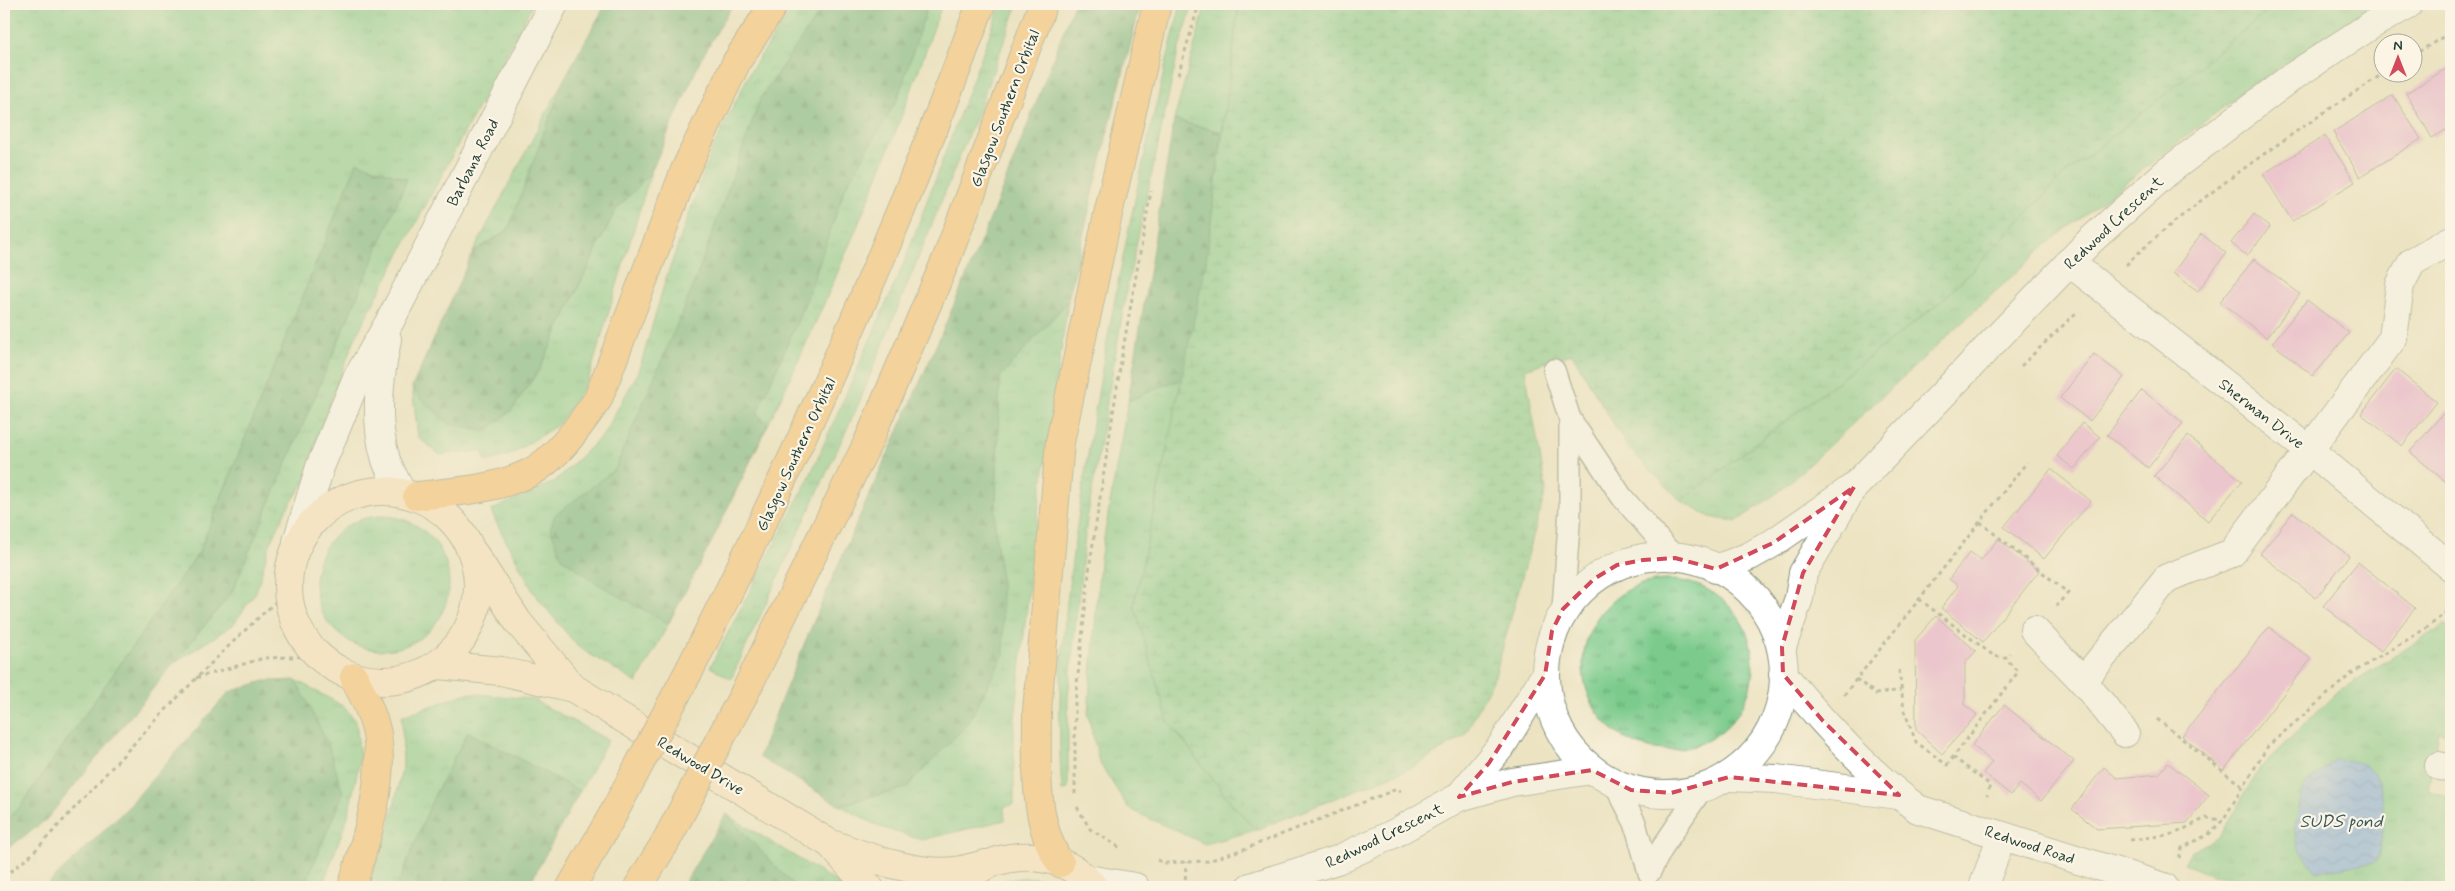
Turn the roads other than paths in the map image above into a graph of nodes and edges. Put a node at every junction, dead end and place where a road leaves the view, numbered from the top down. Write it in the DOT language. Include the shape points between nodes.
graph roads {
  1 [pos="554,4"];
  2 [pos="774,4"];
  3 [pos="981,4"];
  4 [pos="1043,4"];
  5 [pos="1157,4"];
  6 [pos="2409,4"];
  7 [pos="2451,240"];
  8 [pos="2069,262"];
  9 [pos="390,321"];
  10 [pos="1554,370"];
  11 [pos="1570,419"];
  12 [pos="2308,449"];
  13 [pos="1854,487"];
  14 [pos="409,494"];
  15 [pos="297,542"];
  16 [pos="474,554"];
  17 [pos="1676,558"];
  18 [pos="2451,567"];
  19 [pos="1716,568"];
  20 [pos="1563,609"];
  21 [pos="2034,630"];
  22 [pos="1782,647"];
  23 [pos="438,665"];
  24 [pos="1783,674"];
  25 [pos="1545,675"];
  26 [pos="354,677"];
  27 [pos="2083,681"];
  28 [pos="573,688"];
  29 [pos="2125,733"];
  30 [pos="1603,776"];
  31 [pos="1729,777"];
  32 [pos="1703,787"];
  33 [pos="1899,795"];
  34 [pos="1459,797"];
  35 [pos="1991,832"];
  36 [pos="829,843"];
  37 [pos="1060,863"];
  38 [pos="986,864"];
  39 [pos="1648,880"];
  40 [pos="1090,883"];
  41 [pos="352,887"];
  42 [pos="571,887"];
  43 [pos="638,887"];
  44 [pos="869,887"];
  45 [pos="956,887"];
  46 [pos="1135,887"];
  47 [pos="1250,887"];
  48 [pos="1983,887"];
  49 [pos="2164,887"];
  1 -- 9 [label="street, Barbana Road"];
  2 -- 14 [label="highway" via="737,61 685,170 598,399 578,428 555,453 526,474 476,489"];
  3 -- 42 [label="highway, Glasgow Southern Orbital, bridge" via="889,243 823,395 691,667"];
  4 -- 43 [label="highway, Glasgow Southern Orbital, bridge" via="946,260 868,442 745,692 665,843"];
  5 -- 37 [label="highway" via="1060,442 1037,711 1039,788 1044,824 1050,849"];
  6 -- 8 [label="street, Redwood Crescent" via="2292,77 2230,123 2167,172"];
  7 -- 12 [label="street" via="2412,262 2400,285 2393,338"];
  8 -- 12 [label="street, Sherman Drive"];
  8 -- 13 [label="street, Redwood Crescent"];
  9 -- 14 [label="street, Barbana Road" via="381,365 378,410 386,460"];
  9 -- 15 [label="street, Barbana Road" via="356,380 335,427"];
  10 -- 11 [label="lane"];
  11 -- 17 [label="lane" via="1622,497"];
  11 -- 20 [label="lane" via="1570,510"];
  12 -- 18 [label="street, Sherman Drive"];
  12 -- 27 [label="street" via="2232,552 2167,578"];
  13 -- 19 [label="street, Redwood Crescent" via="1773,543 1750,556"];
  13 -- 22 [label="street, Redwood Crescent" via="1803,573 1799,598"];
  14 -- 15 [label="street" via="363,492 338,501 312,520"];
  14 -- 16 [label="street, Redwood Drive" via="436,506 459,528"];
  15 -- 26 [label="street" via="287,578 289,608 301,636 318,656"];
  16 -- 23 [label="street" via="479,585 474,615 460,644"];
  16 -- 28 [label="street, Redwood Drive" via="518,622"];
  17 -- 19 [label="street"];
  17 -- 20 [label="street" via="1617,565 1581,588"];
  19 -- 22 [label="street" via="1742,585 1762,606 1774,623"];
  20 -- 25 [label="street" via="1552,631"];
  21 -- 27 [label="street"];
  22 -- 24 [label="street"];
  23 -- 26 [label="street" via="395,681 379,682"];
  23 -- 28 [label="street, Redwood Drive" via="501,671"];
  24 -- 31 [label="street" via="1780,704 1771,730"];
  24 -- 33 [label="street, Redwood Road" via="1823,721"];
  25 -- 30 [label="street" via="1551,707 1562,734 1573,752"];
  25 -- 34 [label="street, Redwood Crescent" via="1502,745"];
  26 -- 41 [label="highway" via="377,733 379,760 374,804"];
  27 -- 29 [label="street"];
  28 -- 36 [label="street, Redwood Drive"];
  30 -- 32 [label="street" via="1631,790 1672,793"];
  30 -- 34 [label="street, Redwood Crescent" via="1512,782"];
  30 -- 39 [label="lane" via="1635,823"];
  31 -- 32 [label="street"];
  31 -- 33 [label="street, Redwood Road" via="1776,779"];
  32 -- 39 [label="lane" via="1664,845"];
  33 -- 35 [label="street, Redwood Road" via="1918,809"];
  34 -- 47 [label="street, Redwood Crescent" via="1337,860"];
  35 -- 48 [label="street"];
  35 -- 49 [label="street, Redwood Road"];
  36 -- 38 [label="street, Redwood Drive" via="872,859 904,866 955,872"];
  36 -- 44 [label="street, Redwood Drive"];
  37 -- 38 [label="street, Redwood Drive" via="1044,857 1015,856"];
  37 -- 40 [label="street, Redwood Drive"];
  38 -- 45 [label="street"];
  40 -- 46 [label="street"];
}
